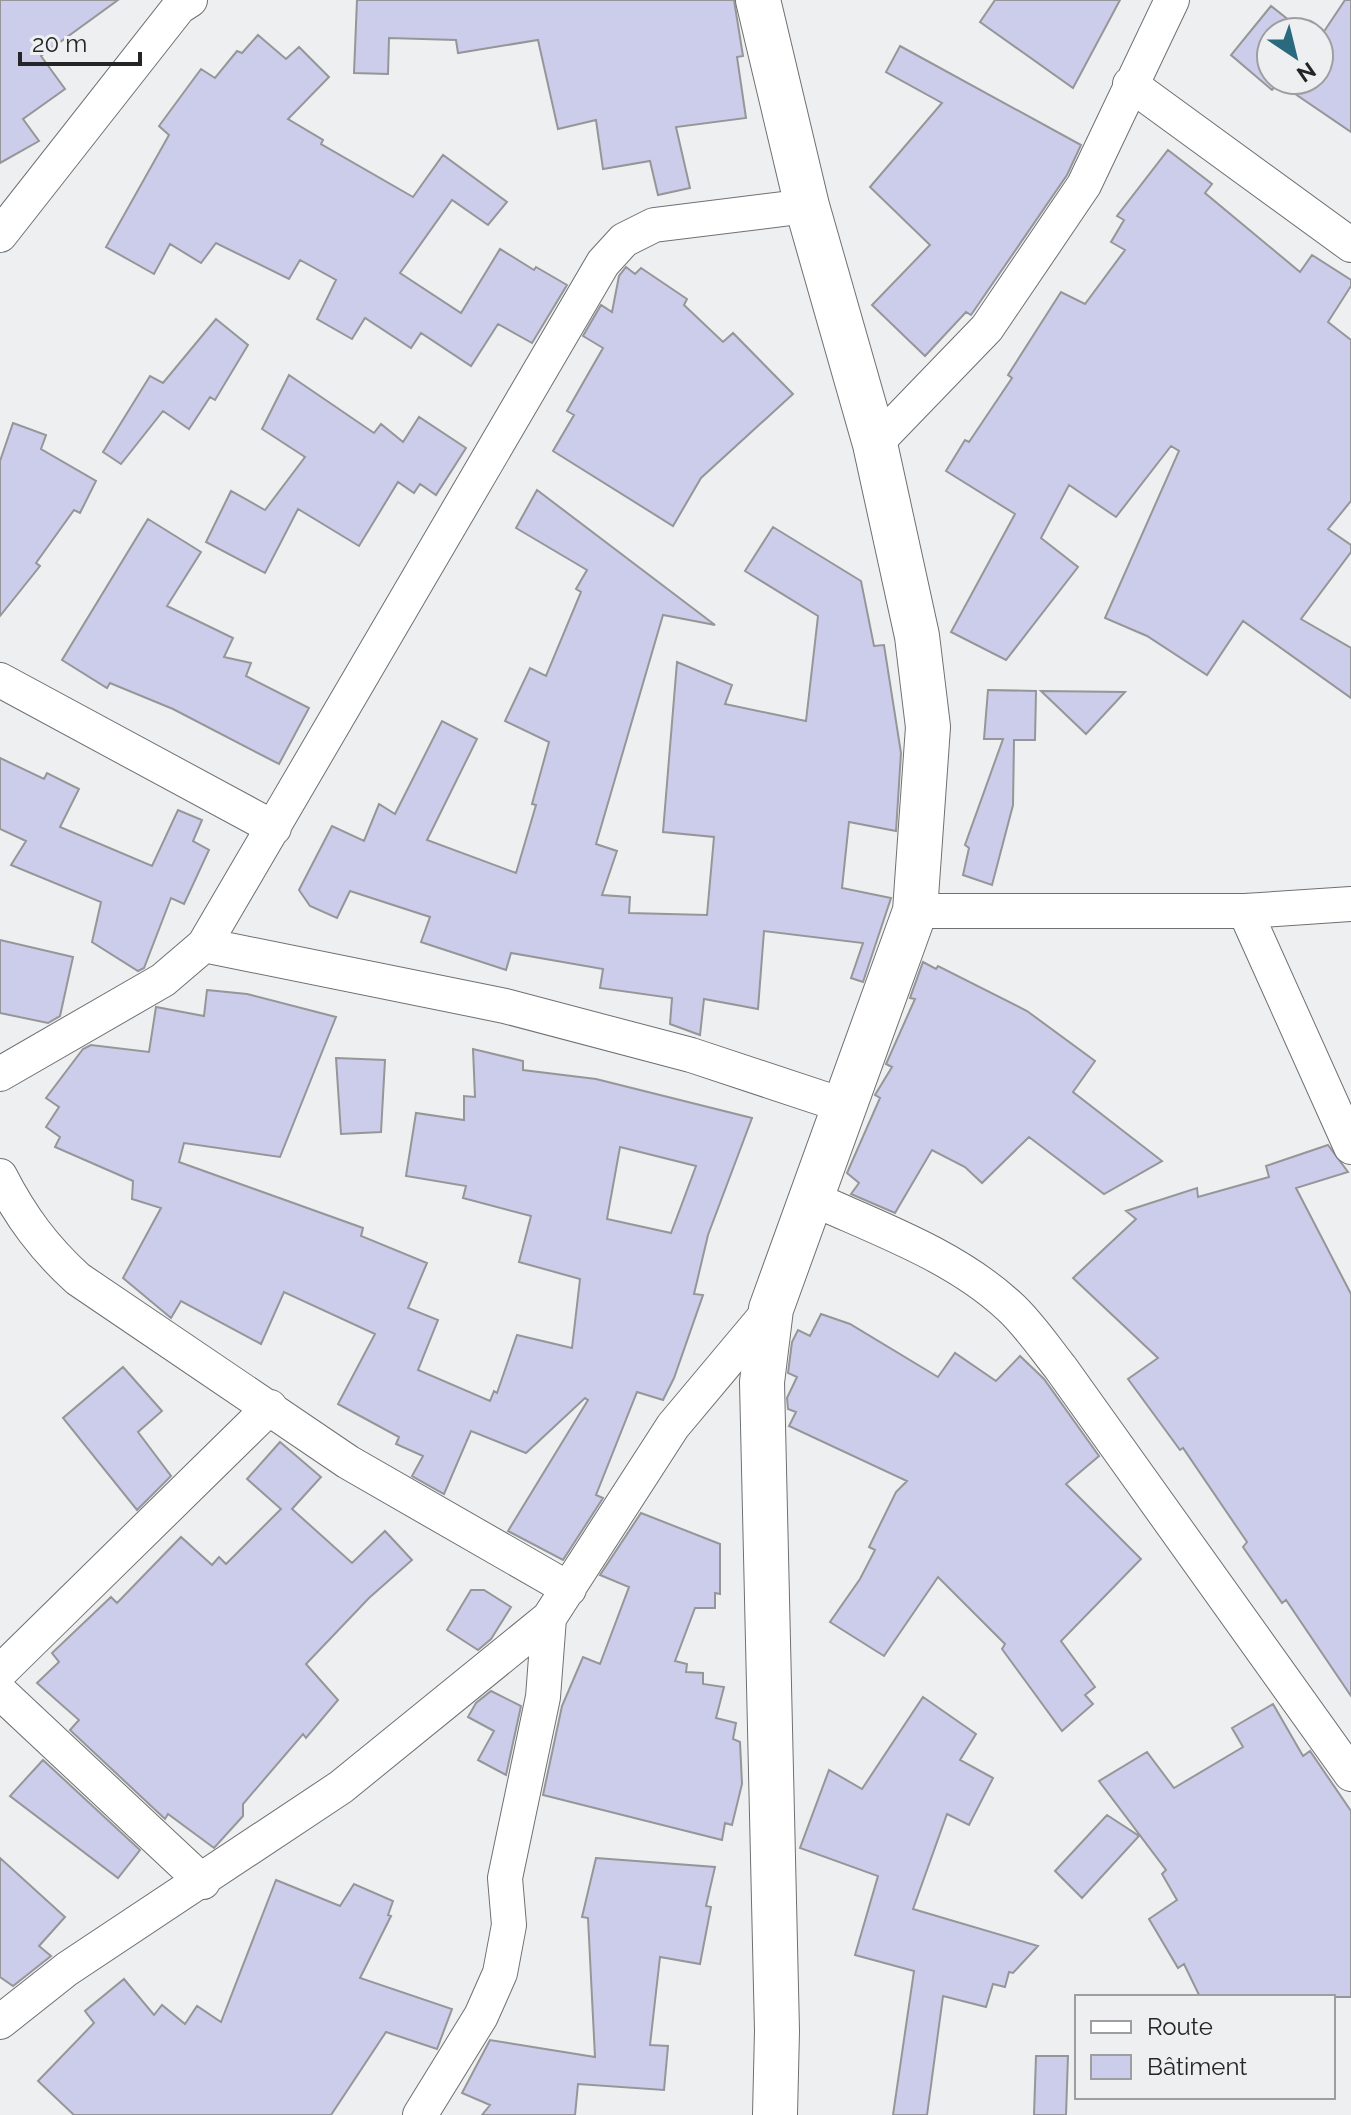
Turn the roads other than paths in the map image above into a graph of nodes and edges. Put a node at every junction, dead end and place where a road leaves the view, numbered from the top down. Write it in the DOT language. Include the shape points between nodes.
graph roads {
  1 [pos="190,0"];
  2 [pos="758,0"];
  3 [pos="1172,0"];
  4 [pos="1130,84"];
  5 [pos="807,206"];
  6 [pos="0,235"];
  7 [pos="1351,245"];
  8 [pos="875,444"];
  9 [pos="0,680"];
  10 [pos="274,828"];
  11 [pos="1351,904"];
  12 [pos="915,911"];
  13 [pos="1245,911"];
  14 [pos="204,945"];
  15 [pos="0,1074"];
  16 [pos="845,1106"];
  17 [pos="1351,1147"];
  18 [pos="0,1176"];
  19 [pos="811,1198"];
  20 [pos="771,1309"];
  21 [pos="270,1407"];
  22 [pos="569,1589"];
  23 [pos="549,1618"];
  24 [pos="0,1672"];
  25 [pos="0,1692"];
  26 [pos="1351,1774"];
  27 [pos="203,1882"];
  28 [pos="0,2022"];
  29 [pos="420,2115"];
  30 [pos="775,2115"];
  1 -- 6 [label="street" via="179,7"];
  2 -- 5 [label="main road"];
  3 -- 4 [label="street"];
  4 -- 7 [label="street"];
  4 -- 8 [label="street" via="1084,185 987,328"];
  5 -- 8 [label="main road"];
  5 -- 10 [label="street" via="654,225 624,240 603,263"];
  8 -- 12 [label="main road" via="917,636 928,727"];
  9 -- 10 [label="street"];
  10 -- 14 [label="street"];
  11 -- 13 [label="street"];
  12 -- 13 [label="street"];
  12 -- 16 [label="main road"];
  13 -- 17 [label="street"];
  14 -- 15 [label="street" via="163,980"];
  14 -- 16 [label="street" via="505,1006 691,1055"];
  16 -- 19 [label="main road"];
  18 -- 21 [label="street" via="21,1217 78,1279"];
  19 -- 20 [label="main road"];
  19 -- 26 [label="street" via="914,1245 1010,1306 1060,1367"];
  20 -- 22 [label="street" via="673,1426"];
  20 -- 30 [label="main road" via="762,1382"];
  21 -- 22 [label="street" via="348,1462"];
  21 -- 24 [label="street"];
  22 -- 23 [label="street"];
  23 -- 27 [label="street" via="341,1787"];
  23 -- 29 [label="street" via="543,1697 505,1878 509,1925 500,1973 481,2016"];
  25 -- 27 [label="street"];
  27 -- 28 [label="street" via="67,1969"];
}
